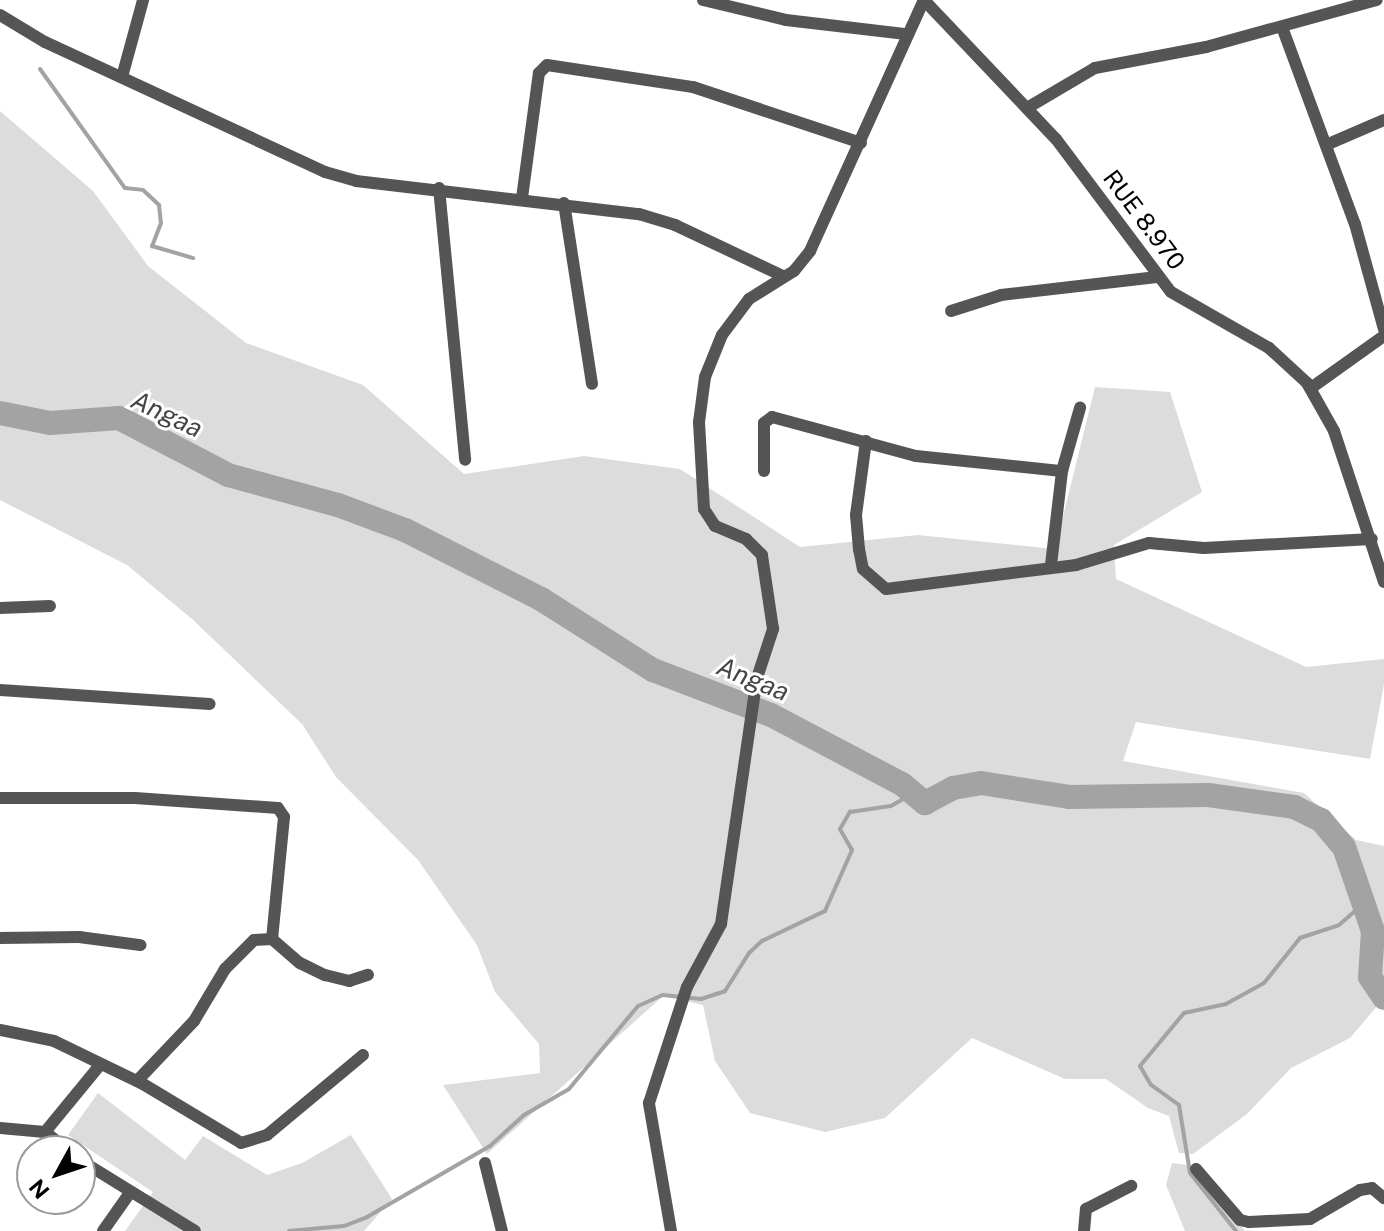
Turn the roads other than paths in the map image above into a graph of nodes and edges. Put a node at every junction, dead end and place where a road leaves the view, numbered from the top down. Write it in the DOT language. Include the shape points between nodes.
graph roads {
  1 [pos="143,0"];
  2 [pos="703,0"];
  3 [pos="924,0"];
  4 [pos="1377,0"];
  5 [pos="0,15"];
  6 [pos="1282,27"];
  7 [pos="906,34"];
  8 [pos="122,77"];
  9 [pos="1027,108"];
  10 [pos="1384,120"];
  11 [pos="861,143"];
  12 [pos="1326,145"];
  13 [pos="439,188"];
  14 [pos="522,198"];
  15 [pos="564,203"];
  16 [pos="783,276"];
  17 [pos="1157,277"];
  18 [pos="951,311"];
  19 [pos="1384,329"];
  20 [pos="1384,336"];
  21 [pos="592,384"];
  22 [pos="1311,388"];
  23 [pos="1080,408"];
  24 [pos="866,441"];
  25 [pos="465,460"];
  26 [pos="764,471"];
  27 [pos="1062,471"];
  28 [pos="1372,539"];
  29 [pos="1051,565"];
  30 [pos="1384,582"];
  31 [pos="50,606"];
  32 [pos="0,608"];
  33 [pos="0,690"];
  34 [pos="210,704"];
  35 [pos="0,798"];
  36 [pos="0,938"];
  37 [pos="272,939"];
  38 [pos="140,945"];
  39 [pos="368,975"];
  40 [pos="0,1030"];
  41 [pos="363,1055"];
  42 [pos="100,1065"];
  43 [pos="137,1081"];
  44 [pos="0,1128"];
  45 [pos="45,1132"];
  46 [pos="49,1135"];
  47 [pos="485,1163"];
  48 [pos="1196,1169"];
  49 [pos="96,1171"];
  50 [pos="1131,1186"];
  51 [pos="129,1194"];
  52 [pos="1384,1198"];
  53 [pos="103,1231"];
  54 [pos="195,1231"];
  55 [pos="502,1231"];
  56 [pos="671,1231"];
  57 [pos="1084,1231"];
  1 -- 8 [label="street"];
  2 -- 7 [label="street" via="786,20"];
  3 -- 7 [label="street"];
  3 -- 9 [label="street, RUE 8.970"];
  4 -- 6 [label="street"];
  5 -- 8 [label="street"];
  6 -- 9 [label="street" via="1095,68"];
  6 -- 12 [label="street"];
  7 -- 11 [label="street"];
  8 -- 13 [label="street" via="325,172 356,181"];
  9 -- 17 [label="street, RUE 8.970" via="1070,155"];
  10 -- 12 [label="street"];
  11 -- 14 [label="street" via="734,97 547,65 539,73"];
  11 -- 16 [label="street" via="810,251"];
  12 -- 19 [label="street" via="1360,239"];
  13 -- 14 [label="street"];
  13 -- 25 [label="street"];
  14 -- 15 [label="street"];
  15 -- 16 [label="street" via="675,225"];
  15 -- 21 [label="street"];
  16 -- 56 [label="street" via="757,291 722,335 702,391 704,509 715,526 746,539 762,555 773,629 757,678 721,924 678,1014 648,1114"];
  17 -- 18 [label="street" via="1001,295"];
  17 -- 22 [label="street, RUE 8.970" via="1182,300 1269,348"];
  20 -- 22 [label="street"];
  22 -- 28 [label="street, RUE 8.970" via="1330,422"];
  23 -- 27 [label="street"];
  24 -- 26 [label="street" via="772,417 764,423"];
  24 -- 27 [label="street" via="916,456"];
  24 -- 29 [label="street" via="856,515 863,569 873,582 886,589 920,587"];
  27 -- 29 [label="street"];
  28 -- 29 [label="street" via="1204,548 1149,543 1076,565"];
  28 -- 30 [label="street, RUE 8.970"];
  31 -- 32 [label="street"];
  33 -- 34 [label="street"];
  35 -- 37 [label="street" via="135,798 278,808 284,817"];
  36 -- 38 [label="street" via="79,937"];
  37 -- 39 [label="street" via="300,963 325,975 349,981"];
  37 -- 43 [label="street" via="254,940 232,960 194,1021"];
  40 -- 42 [label="street" via="32,1033"];
  41 -- 43 [label="street" via="250,1143 231,1139"];
  42 -- 43 [label="street"];
  42 -- 45 [label="street"];
  44 -- 45 [label="street"];
  45 -- 46 [label="street"];
  47 -- 55 [label="street"];
  48 -- 52 [label="street" via="1240,1220 1249,1222 1310,1219 1360,1190 1372,1188"];
  49 -- 51 [label="street"];
  50 -- 57 [label="street" via="1086,1209"];
  51 -- 53 [label="street"];
  51 -- 54 [label="street"];
}
